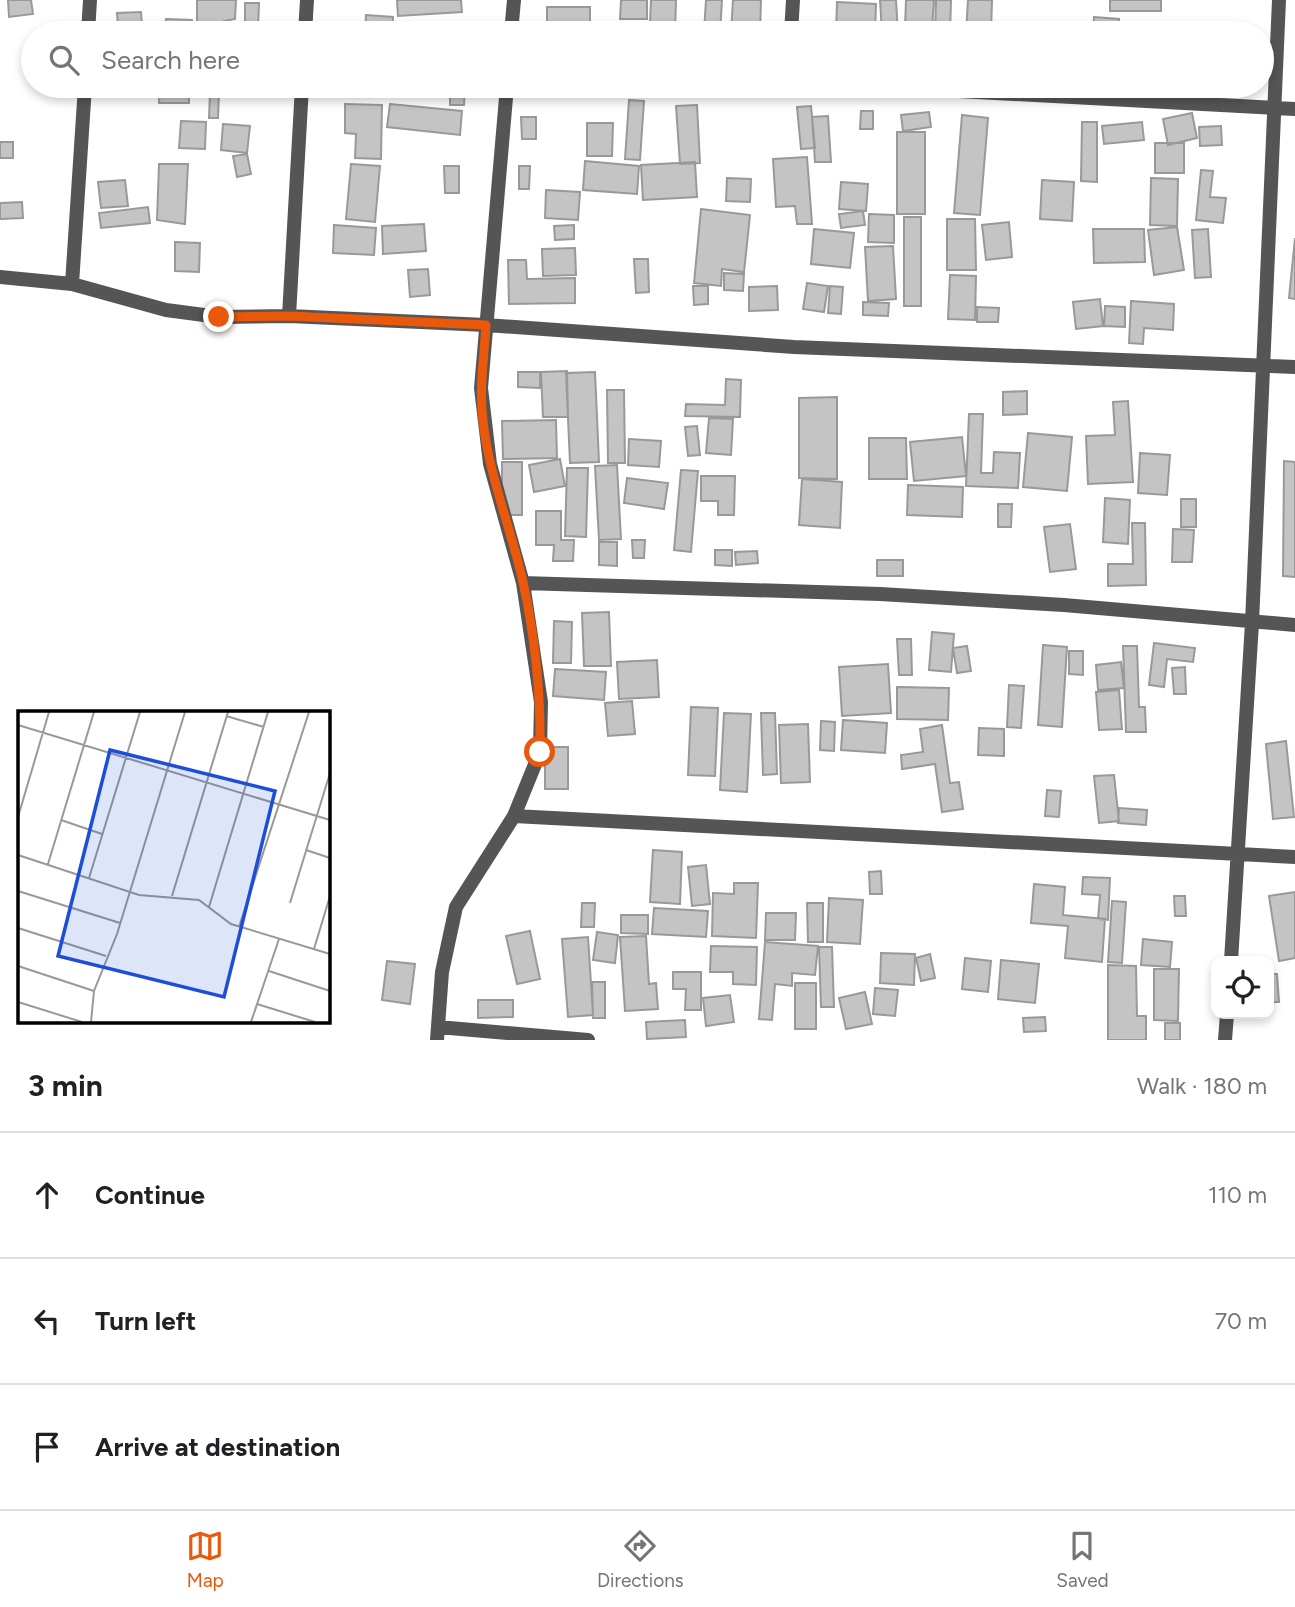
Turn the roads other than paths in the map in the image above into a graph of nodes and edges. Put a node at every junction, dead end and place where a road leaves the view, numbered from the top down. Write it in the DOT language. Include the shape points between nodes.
graph roads {
  1 [pos="90,0"];
  2 [pos="307,0"];
  3 [pos="514,0"];
  4 [pos="793,0"];
  5 [pos="1279,0"];
  6 [pos="89,21"];
  7 [pos="306,21"];
  8 [pos="513,21"];
  9 [pos="792,21"];
  10 [pos="84,98"];
  11 [pos="301,98"];
  12 [pos="506,98"];
  13 [pos="1089,98"];
  14 [pos="1275,108"];
  15 [pos="1295,109"];
  16 [pos="0,277"];
  17 [pos="72,284"];
  18 [pos="289,316"];
  19 [pos="486,325"];
  20 [pos="1264,365"];
  21 [pos="1295,368"];
  22 [pos="523,583"];
  23 [pos="1252,623"];
  24 [pos="1295,625"];
  25 [pos="514,816"];
  26 [pos="1240,854"];
  27 [pos="1295,857"];
  28 [pos="1231,956"];
  29 [pos="1227,1019"];
  30 [pos="437,1034"];
  31 [pos="588,1040"];
  32 [pos="1225,1040"];
  1 -- 6 [label="street"];
  2 -- 7 [label="street"];
  3 -- 8 [label="street"];
  4 -- 9 [label="street"];
  5 -- 14 [label="street"];
  10 -- 17 [label="street"];
  11 -- 18 [label="street"];
  12 -- 19 [label="street"];
  13 -- 14 [label="street"];
  14 -- 15 [label="street"];
  14 -- 20 [label="street"];
  16 -- 17 [label="street"];
  17 -- 18 [label="street" via="166,310 219,317"];
  18 -- 19 [label="street"];
  19 -- 20 [label="street" via="794,347"];
  19 -- 22 [label="street" via="483,421 490,464"];
  20 -- 21 [label="street"];
  20 -- 23 [label="street"];
  22 -- 23 [label="street" via="880,594"];
  22 -- 25 [label="street" via="541,702 540,752"];
  23 -- 24 [label="street"];
  23 -- 26 [label="street"];
  25 -- 26 [label="street"];
  25 -- 30 [label="street" via="456,907 442,972"];
  26 -- 27 [label="street"];
  26 -- 28 [label="street"];
  29 -- 32 [label="street"];
  30 -- 31 [label="street"];
}
